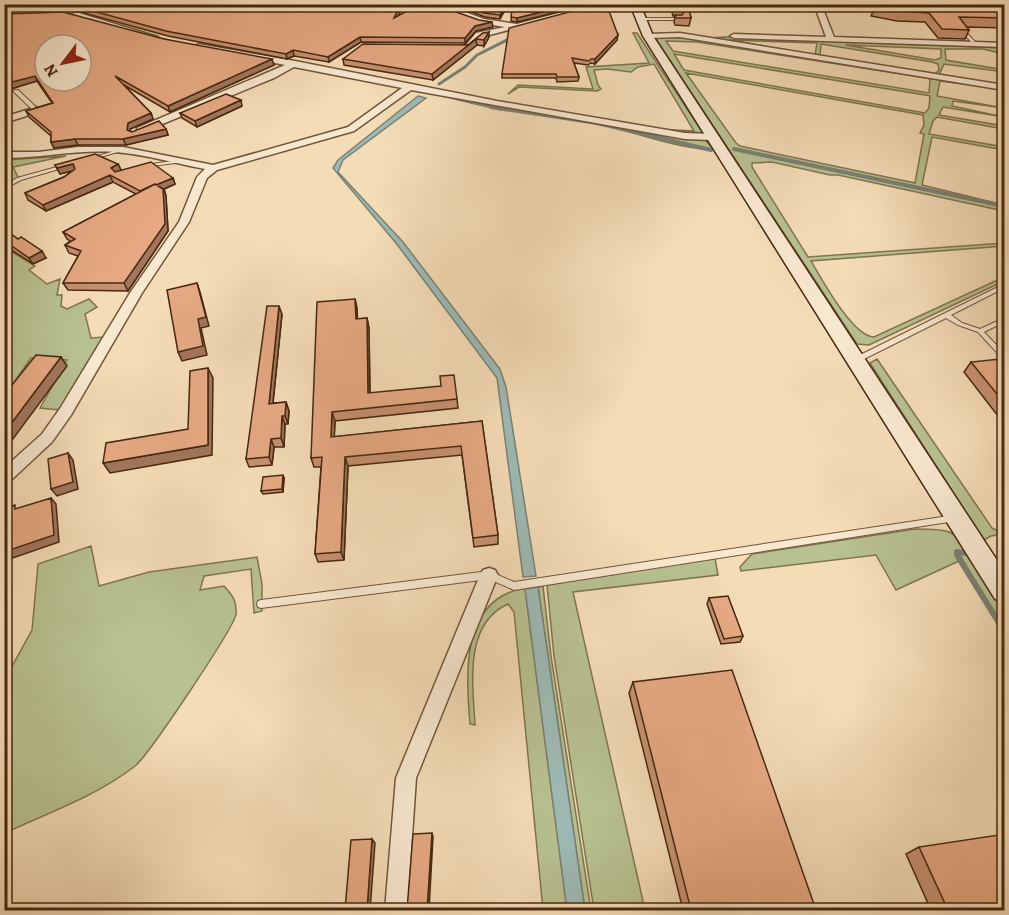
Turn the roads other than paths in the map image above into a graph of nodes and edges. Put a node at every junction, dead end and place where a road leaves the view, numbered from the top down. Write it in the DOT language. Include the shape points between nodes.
graph roads {
  1 [pos="423,4"];
  2 [pos="466,4"];
  3 [pos="604,4"];
  4 [pos="817,4"];
  5 [pos="65,10"];
  6 [pos="456,11"];
  7 [pos="637,12"];
  8 [pos="680,19"];
  9 [pos="517,26"];
  10 [pos="964,32"];
  11 [pos="680,35"];
  12 [pos="648,36"];
  13 [pos="831,39"];
  14 [pos="166,40"];
  15 [pos="975,44"];
  16 [pos="194,45"];
  17 [pos="1005,45"];
  18 [pos="445,46"];
  19 [pos="295,63"];
  20 [pos="336,64"];
  21 [pos="328,70"];
  22 [pos="410,86"];
  23 [pos="1005,88"];
  24 [pos="16,91"];
  25 [pos="36,110"];
  26 [pos="6,117"];
  27 [pos="134,133"];
  28 [pos="712,136"];
  29 [pos="123,150"];
  30 [pos="7,152"];
  31 [pos="84,161"];
  32 [pos="180,161"];
  33 [pos="74,164"];
  34 [pos="134,168"];
  35 [pos="213,168"];
  36 [pos="4,188"];
  37 [pos="1005,286"];
  38 [pos="946,315"];
  39 [pos="1005,321"];
  40 [pos="980,331"];
  41 [pos="1005,356"];
  42 [pos="856,360"];
  43 [pos="4,477"];
  44 [pos="958,518"];
  45 [pos="489,575"];
  46 [pos="1005,591"];
  47 [pos="261,604"];
  48 [pos="396,910"];
  1 -- 6 [label="street"];
  2 -- 6 [label="lane"];
  3 -- 9 [label="street"];
  4 -- 13 [label="street"];
  5 -- 14 [label="street"];
  6 -- 9 [label="street" via="483,21"];
  7 -- 8 [label="lane"];
  7 -- 12 [label="main road"];
  9 -- 18 [label="street" via="479,34 468,47"];
  10 -- 15 [label="lane"];
  11 -- 12 [label="street"];
  11 -- 13 [label="street"];
  11 -- 23 [label="street"];
  12 -- 28 [label="main road"];
  13 -- 15 [label="street"];
  15 -- 17 [label="street"];
  16 -- 19 [label="street"];
  19 -- 21 [label="street"];
  19 -- 27 [label="street"];
  20 -- 21 [label="street"];
  21 -- 22 [label="street"];
  22 -- 28 [label="street" via="685,136"];
  22 -- 35 [label="street" via="351,129"];
  24 -- 25 [label="lane"];
  25 -- 26 [label="street"];
  28 -- 42 [label="main road"];
  29 -- 30 [label="street"];
  29 -- 31 [label="lane"];
  29 -- 32 [label="street"];
  32 -- 34 [label="lane"];
  32 -- 35 [label="street"];
  33 -- 36 [label="lane" via="19,179"];
  35 -- 43 [label="street" via="202,177 184,222 136,293 66,411 47,438"];
  37 -- 38 [label="lane"];
  38 -- 40 [label="lane"];
  38 -- 42 [label="lane"];
  39 -- 40 [label="lane"];
  40 -- 41 [label="lane"];
  42 -- 44 [label="main road"];
  44 -- 45 [label="lane" via="514,586"];
  44 -- 46 [label="main road"];
  45 -- 47 [label="lane"];
  45 -- 48 [label="street" via="406,778"];
}
